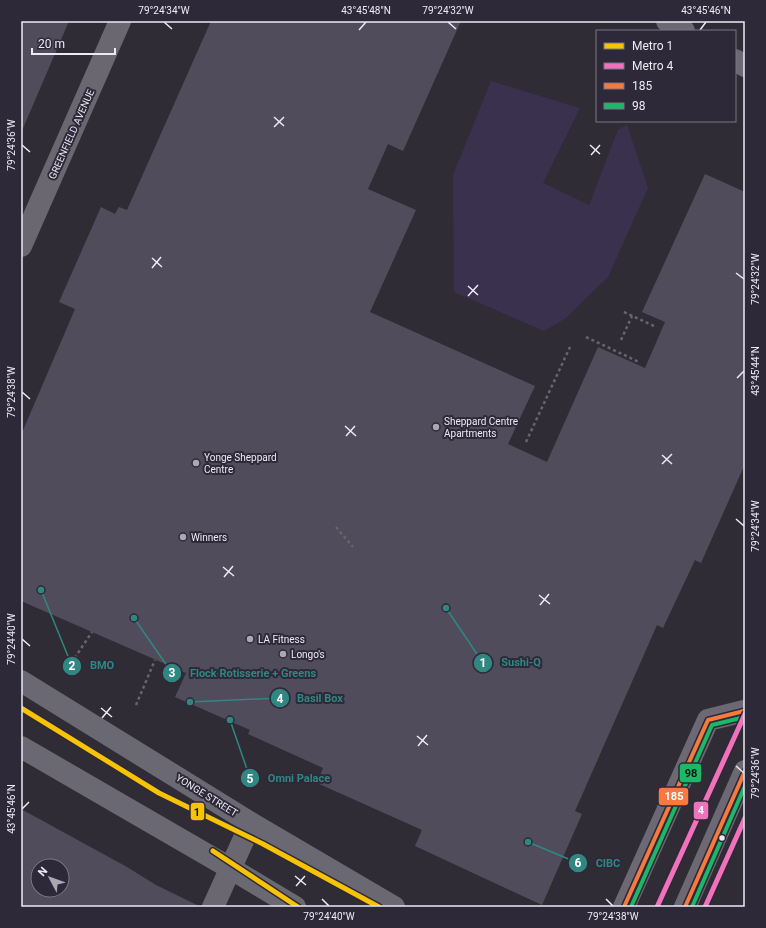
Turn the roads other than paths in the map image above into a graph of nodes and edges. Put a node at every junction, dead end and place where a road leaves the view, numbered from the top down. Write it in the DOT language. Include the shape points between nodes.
graph roads {
  1 [pos="120,21"];
  2 [pos="667,21"];
  3 [pos="682,30"];
  4 [pos="736,61"];
  5 [pos="745,66"];
  6 [pos="21,246"];
  7 [pos="21,681"];
  8 [pos="744,711"];
  9 [pos="21,747"];
  10 [pos="745,771"];
  11 [pos="251,823"];
  12 [pos="230,868"];
  13 [pos="213,907"];
  14 [pos="295,907"];
  15 [pos="394,907"];
  16 [pos="624,907"];
  17 [pos="685,907"];
  1 -- 6 [label="street, GREENFIELD AVENUE"];
  2 -- 3 [label="main road"];
  4 -- 5 [label="main road"];
  7 -- 11 [label="main road, YONGE STREET"];
  8 -- 16 [label="main road" via="708,720"];
  9 -- 12 [label="main road"];
  10 -- 17 [label="main road"];
  11 -- 12 [label="street"];
  11 -- 15 [label="main road, YONGE STREET"];
  12 -- 13 [label="street"];
  12 -- 14 [label="main road"];
}
